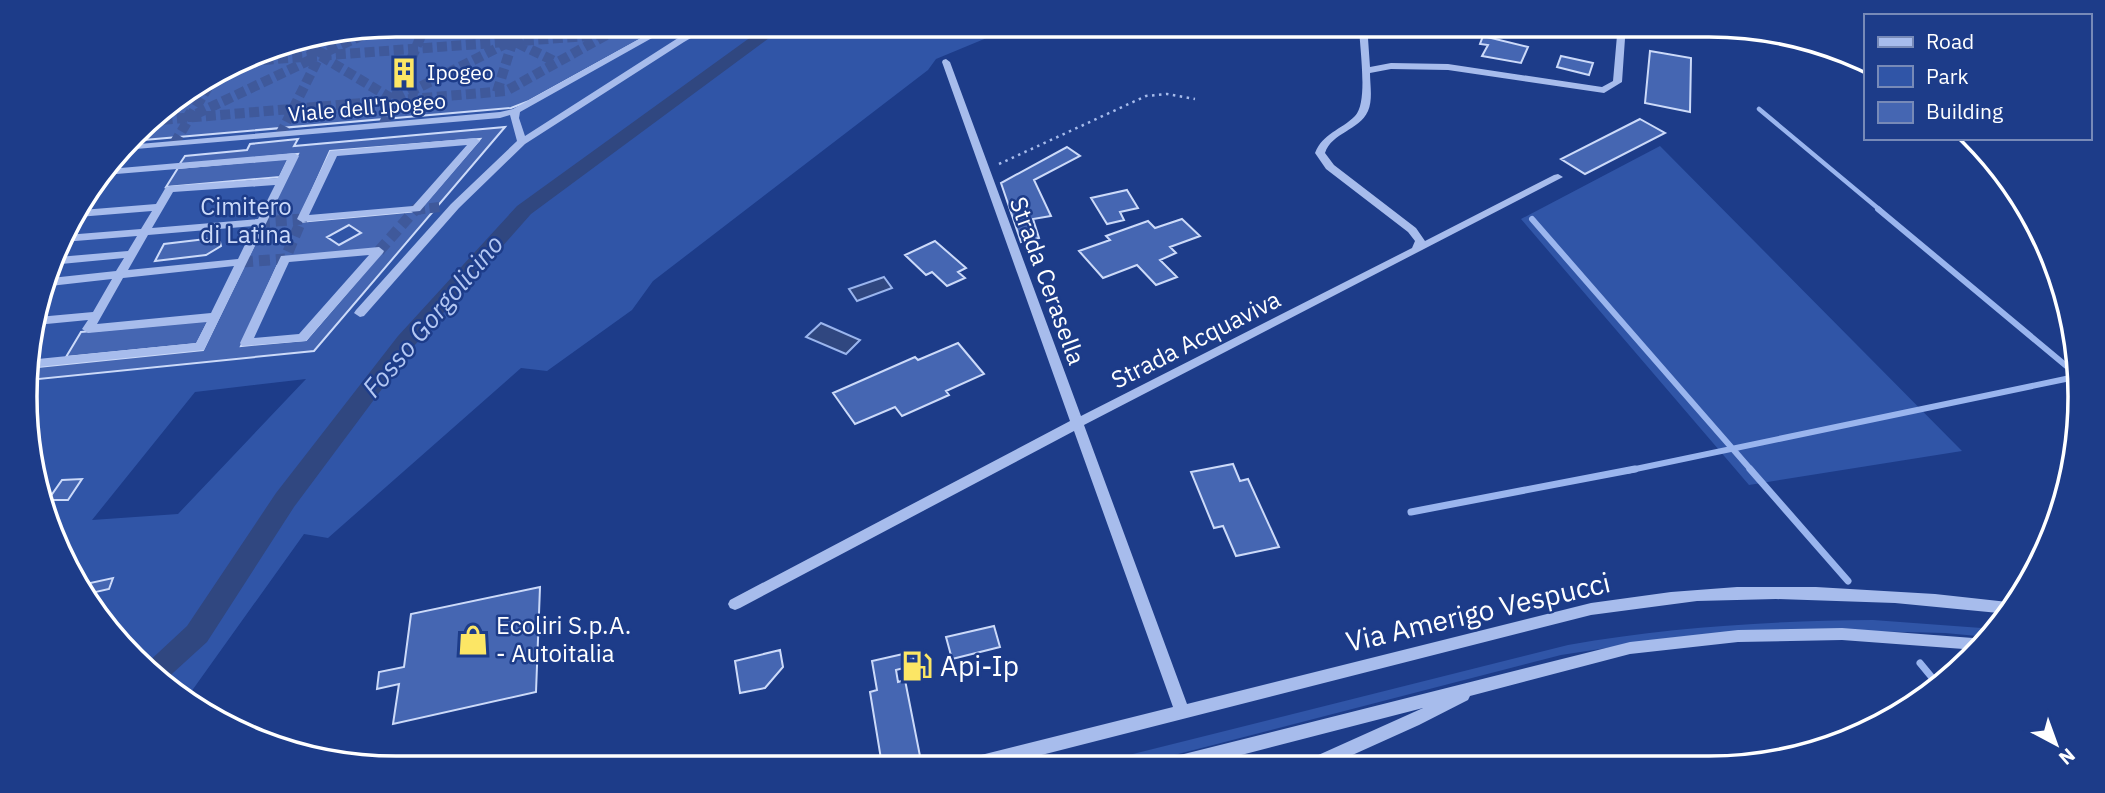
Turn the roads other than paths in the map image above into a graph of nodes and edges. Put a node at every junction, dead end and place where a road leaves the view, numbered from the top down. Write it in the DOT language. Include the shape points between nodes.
graph roads {
  1 [pos="650,37"];
  2 [pos="687,37"];
  3 [pos="1363,37"];
  4 [pos="1621,37"];
  5 [pos="946,62"];
  6 [pos="1364,71"];
  7 [pos="516,111"];
  8 [pos="522,142"];
  9 [pos="137,147"];
  10 [pos="116,171"];
  11 [pos="1558,177"];
  12 [pos="282,181"];
  13 [pos="455,206"];
  14 [pos="160,207"];
  15 [pos="440,207"];
  16 [pos="86,215"];
  17 [pos="302,219"];
  18 [pos="261,222"];
  19 [pos="145,232"];
  20 [pos="73,238"];
  21 [pos="1417,250"];
  22 [pos="132,254"];
  23 [pos="285,259"];
  24 [pos="64,260"];
  25 [pos="242,262"];
  26 [pos="120,275"];
  27 [pos="56,281"];
  28 [pos="360,313"];
  29 [pos="97,315"];
  30 [pos="215,317"];
  31 [pos="45,320"];
  32 [pos="39,363"];
  33 [pos="1076,424"];
  34 [pos="735,604"];
  35 [pos="2001,607"];
  36 [pos="1970,643"];
  37 [pos="1483,684"];
  38 [pos="1182,711"];
  39 [pos="1008,756"];
  40 [pos="1206,756"];
  41 [pos="1333,756"];
  1 -- 7 [label="street, Viale dell'Ipogeo"];
  2 -- 8 [label="street"];
  3 -- 6 [label="street"];
  4 -- 6 [label="street" via="1617,82 1604,90 1448,67 1391,66"];
  5 -- 33 [label="street, Strada Cerasella"];
  6 -- 21 [label="street" via="1363,113 1329,138 1320,153 1330,167 1412,230 1420,241"];
  7 -- 8 [label="street"];
  7 -- 9 [label="street, Viale dell'Ipogeo"];
  8 -- 13 [label="street"];
  10 -- 12 [label="street" via="294,156"];
  11 -- 21 [label="street, Strada Acquaviva"];
  12 -- 14 [label="street" via="170,189"];
  12 -- 18 [label="street"];
  13 -- 15 [label="street"];
  13 -- 28 [label="street"];
  14 -- 16 [label="street"];
  14 -- 19 [label="street"];
  17 -- 17 [label="street" via="333,153 475,141 416,209"];
  18 -- 19 [label="street"];
  18 -- 25 [label="street"];
  19 -- 20 [label="street"];
  19 -- 22 [label="street"];
  21 -- 33 [label="street, Strada Acquaviva"];
  22 -- 24 [label="street"];
  22 -- 26 [label="street"];
  23 -- 23 [label="street" via="325,256 379,251 302,338 246,343"];
  25 -- 26 [label="street"];
  25 -- 30 [label="street"];
  26 -- 27 [label="street"];
  26 -- 29 [label="street"];
  29 -- 30 [label="street" via="88,329"];
  29 -- 31 [label="street"];
  30 -- 32 [label="street" via="200,347"];
  33 -- 34 [label="street, Strada Acquaviva"];
  33 -- 38 [label="street, Strada Cerasella"];
  35 -- 38 [label="street, Via Amerigo Vespucci" via="1906,596 1683,597 1591,609"];
  36 -- 37 [label="street" via="1842,634 1738,636 1630,648"];
  37 -- 40 [label="street"];
  37 -- 41 [label="street"];
  38 -- 39 [label="street, Via Amerigo Vespucci"];
}
